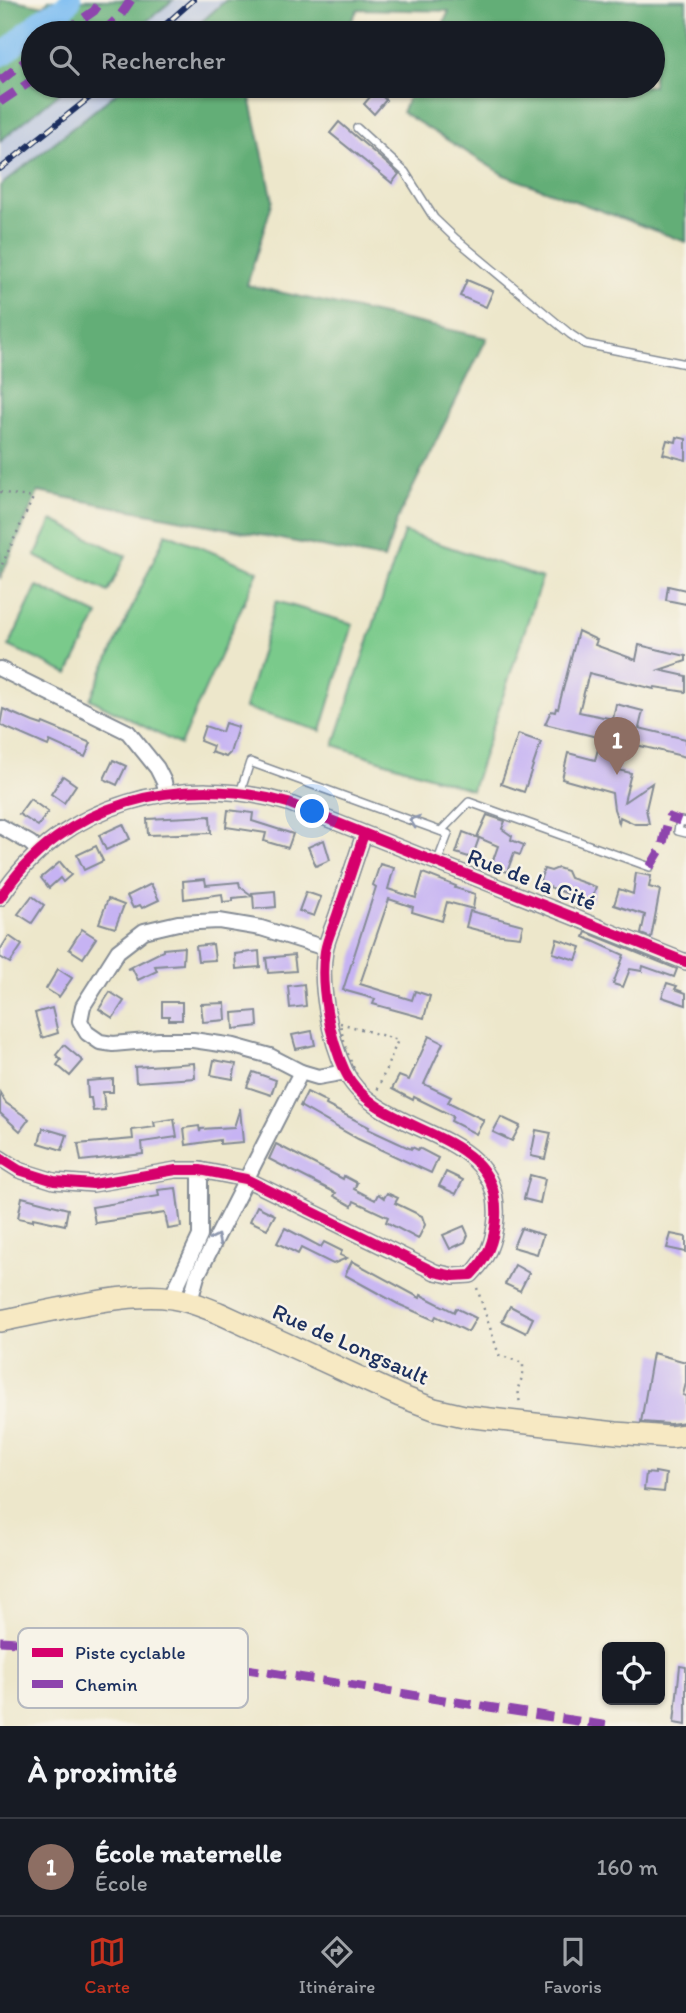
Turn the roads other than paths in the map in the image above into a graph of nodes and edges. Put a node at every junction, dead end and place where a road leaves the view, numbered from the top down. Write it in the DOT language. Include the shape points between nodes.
graph roads {
  1 [pos="357,128"];
  2 [pos="686,364"];
  3 [pos="0,668"];
  4 [pos="166,792"];
  5 [pos="240,793"];
  6 [pos="686,822"];
  7 [pos="0,826"];
  8 [pos="441,831"];
  9 [pos="364,834"];
  10 [pos="686,834"];
  11 [pos="39,851"];
  12 [pos="437,864"];
  13 [pos="650,867"];
  14 [pos="0,898"];
  15 [pos="325,948"];
  16 [pos="686,962"];
  17 [pos="301,1072"];
  18 [pos="346,1072"];
  19 [pos="0,1158"];
  20 [pos="200,1170"];
  21 [pos="246,1179"];
  22 [pos="180,1300"];
  23 [pos="0,1321"];
  24 [pos="686,1435"];
  1 -- 2 [label="lane" via="405,172 434,218 570,334 585,344"];
  3 -- 4 [label="street" via="128,732 157,768"];
  4 -- 5 [label="street, Rue de la Cité"];
  4 -- 11 [label="street, Rue de la Cité" via="83,820"];
  8 -- 5 [label="lane, one-way" via="250,762"];
  5 -- 9 [label="street, Rue de la Cité" via="288,803"];
  6 -- 10 [label="lane" via="680,821 678,831"];
  7 -- 11 [label="street"];
  8 -- 12 [label="lane" via="448,834"];
  8 -- 13 [label="lane" via="470,802"];
  9 -- 12 [label="street, Rue de la Cité"];
  9 -- 15 [label="street"];
  11 -- 14 [label="street, Rue de la Cité"];
  12 -- 16 [label="street, Rue de la Cité"];
  15 -- 17 [label="street" via="261,928 219,921 144,931 118,951 83,1006 80,1021 100,1042 192,1040 234,1046 270,1056"];
  15 -- 18 [label="street" via="328,1017"];
  17 -- 18 [label="street" via="318,1077"];
  17 -- 21 [label="street"];
  18 -- 21 [label="street" via="372,1103 469,1154 484,1168 496,1204 491,1248 483,1263 471,1275 435,1272"];
  19 -- 20 [label="street" via="19,1170 54,1181 93,1184"];
  20 -- 21 [label="street"];
  20 -- 22 [label="street" via="200,1236"];
  22 -- 21 [label="street, one-way"];
  22 -- 23 [label="street, Rue de Longsault" via="150,1296"];
  22 -- 24 [label="street, Rue de Longsault" via="434,1409 616,1433"];
}
